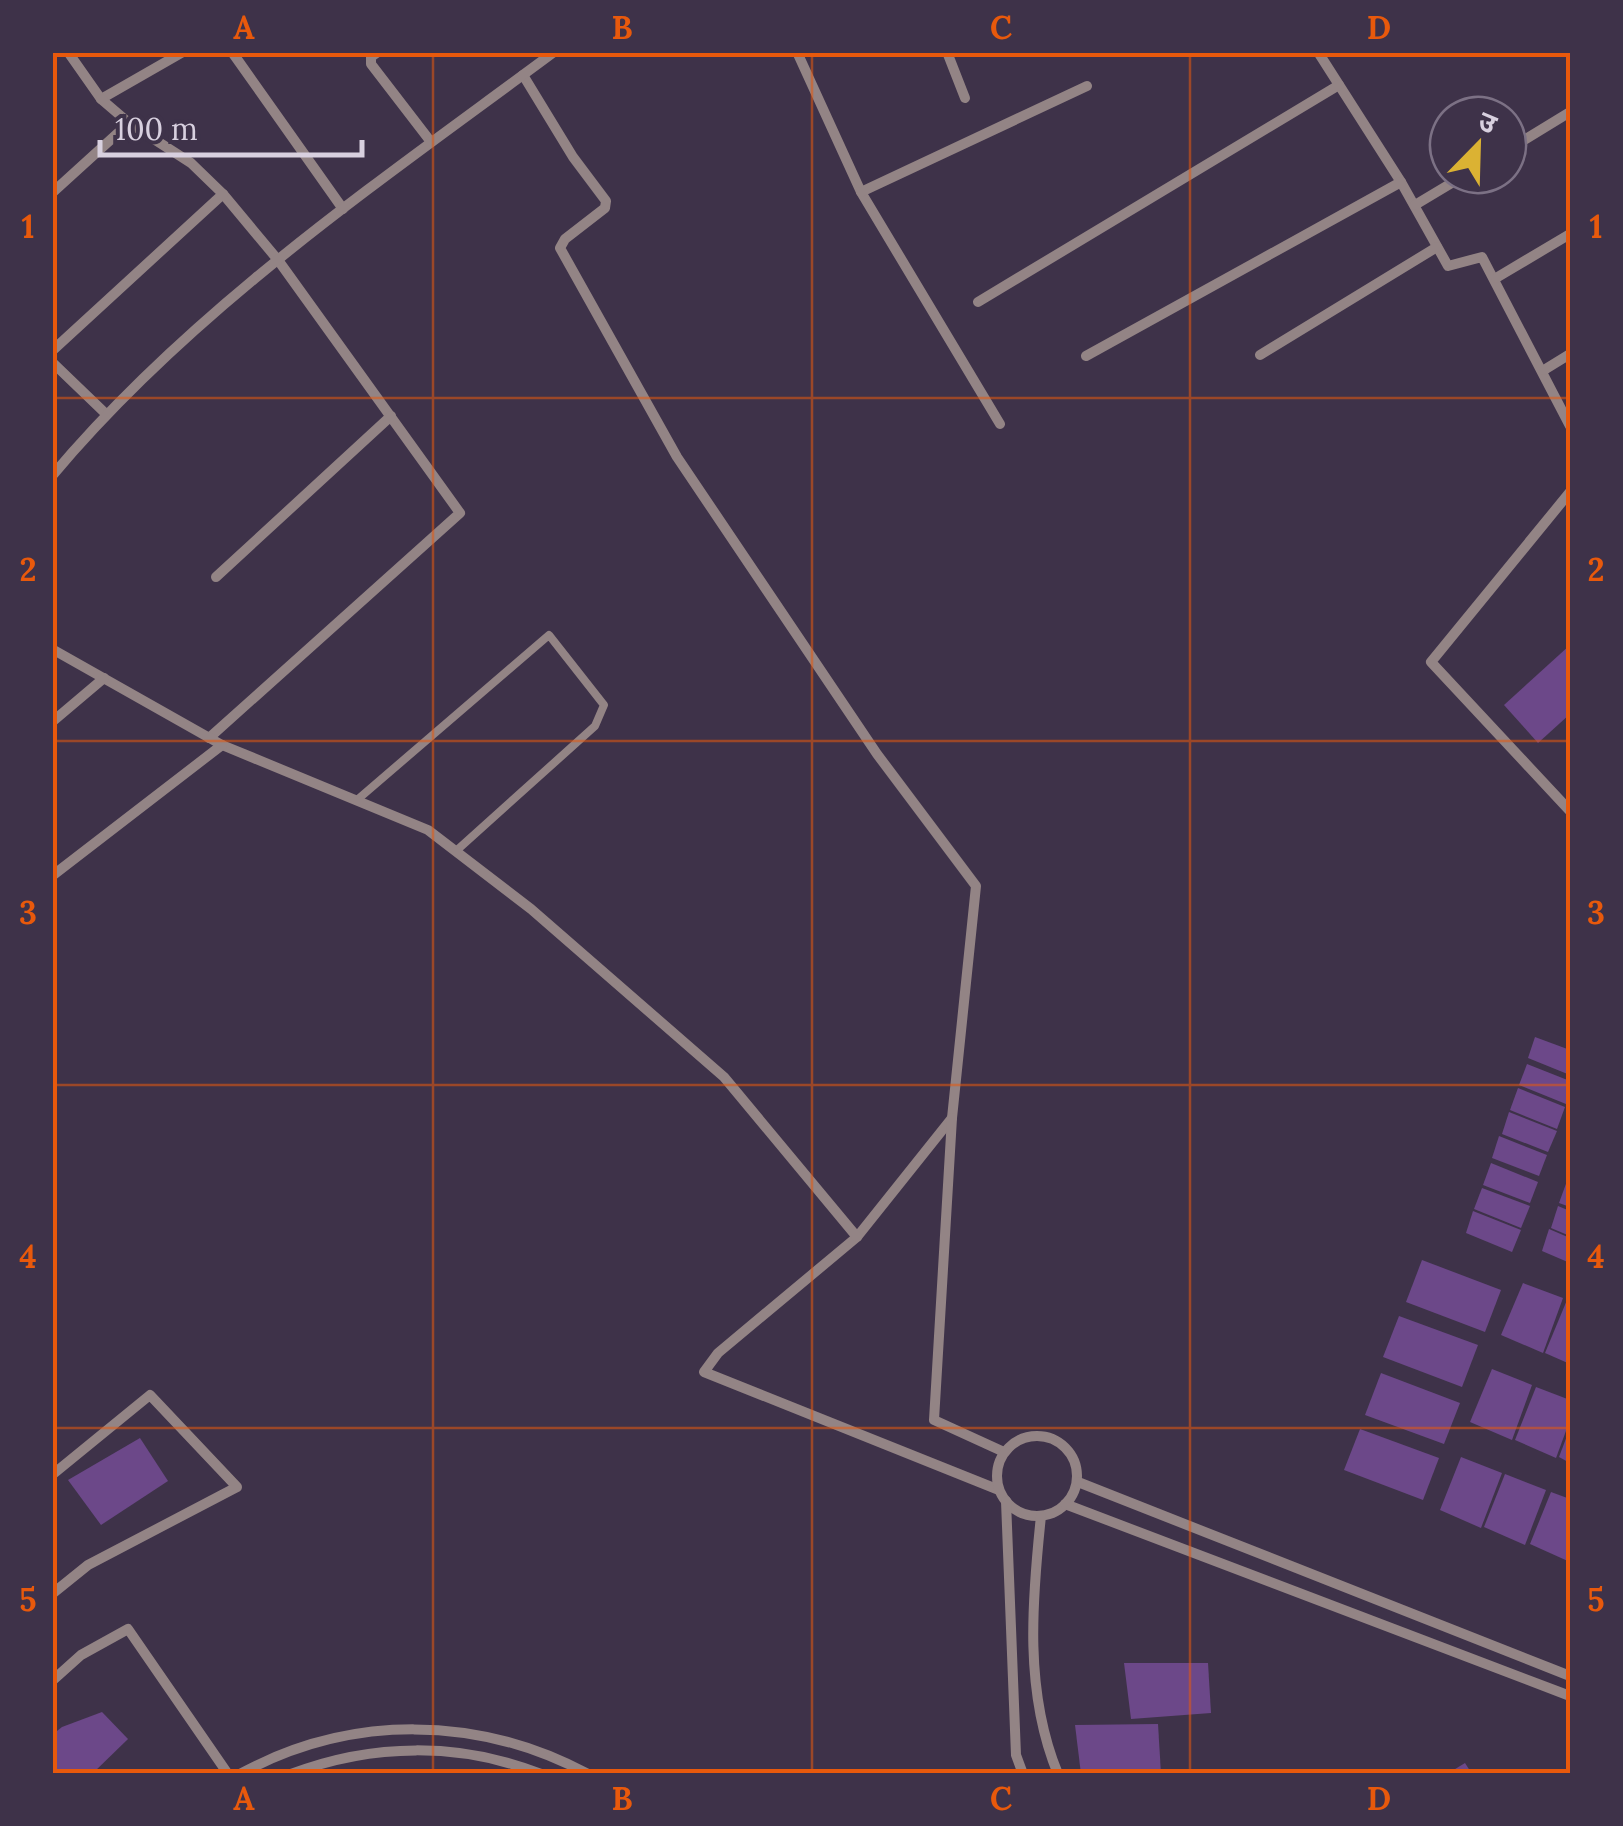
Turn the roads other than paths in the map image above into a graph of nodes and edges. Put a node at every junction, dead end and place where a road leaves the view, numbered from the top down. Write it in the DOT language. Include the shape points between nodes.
graph roads {
  1 [pos="68,52"];
  2 [pos="184,52"];
  3 [pos="232,52"];
  4 [pos="378,52"];
  5 [pos="554,52"];
  6 [pos="797,52"];
  7 [pos="947,52"];
  8 [pos="1318,52"];
  9 [pos="523,76"];
  10 [pos="1339,84"];
  11 [pos="1087,86"];
  12 [pos="964,98"];
  13 [pos="101,99"];
  14 [pos="1570,112"];
  15 [pos="129,123"];
  16 [pos="1528,138"];
  17 [pos="431,142"];
  18 [pos="1401,182"];
  19 [pos="862,192"];
  20 [pos="52,193"];
  21 [pos="223,194"];
  22 [pos="1432,195"];
  23 [pos="1415,205"];
  24 [pos="343,209"];
  25 [pos="1570,234"];
  26 [pos="1437,247"];
  27 [pos="278,260"];
  28 [pos="1496,278"];
  29 [pos="978,302"];
  30 [pos="52,350"];
  31 [pos="1260,354"];
  32 [pos="1570,354"];
  33 [pos="1086,356"];
  34 [pos="52,362"];
  35 [pos="1544,370"];
  36 [pos="105,414"];
  37 [pos="391,416"];
  38 [pos="1000,424"];
  39 [pos="1570,426"];
  40 [pos="52,476"];
  41 [pos="1570,492"];
  42 [pos="216,577"];
  43 [pos="52,650"];
  44 [pos="104,678"];
  45 [pos="52,722"];
  46 [pos="209,738"];
  47 [pos="222,745"];
  48 [pos="357,800"];
  49 [pos="1570,811"];
  50 [pos="456,851"];
  51 [pos="52,876"];
  52 [pos="952,1118"];
  53 [pos="856,1236"];
  54 [pos="1004,1452"];
  55 [pos="52,1475"];
  56 [pos="1078,1482"];
  57 [pos="999,1490"];
  58 [pos="1006,1501"];
  59 [pos="1065,1504"];
  60 [pos="1041,1516"];
  61 [pos="52,1594"];
  62 [pos="1570,1676"];
  63 [pos="53,1679"];
  64 [pos="1570,1696"];
  65 [pos="228,1774"];
  66 [pos="240,1774"];
  67 [pos="291,1774"];
  68 [pos="541,1774"];
  69 [pos="588,1774"];
  70 [pos="1024,1774"];
  71 [pos="1058,1774"];
  1 -- 13 [label="street"];
  2 -- 13 [label="street"];
  3 -- 24 [label="street"];
  4 -- 17 [label="street" via="371,64"];
  5 -- 9 [label="street"];
  6 -- 19 [label="street"];
  7 -- 12 [label="street"];
  8 -- 10 [label="street"];
  9 -- 17 [label="street"];
  9 -- 52 [label="street" via="606,201 560,248 606,332 676,457 877,754 976,886"];
  10 -- 18 [label="street"];
  10 -- 29 [label="street"];
  11 -- 19 [label="street"];
  13 -- 15 [label="street"];
  14 -- 16 [label="street"];
  15 -- 20 [label="street"];
  15 -- 21 [label="street" via="192,163"];
  17 -- 24 [label="street"];
  18 -- 23 [label="street"];
  18 -- 33 [label="street"];
  19 -- 38 [label="street"];
  21 -- 27 [label="street"];
  21 -- 30 [label="street"];
  22 -- 23 [label="street"];
  23 -- 26 [label="street"];
  24 -- 27 [label="street"];
  25 -- 28 [label="street"];
  26 -- 28 [label="street" via="1448,266 1482,256"];
  26 -- 31 [label="street"];
  27 -- 36 [label="street"];
  27 -- 37 [label="street"];
  28 -- 35 [label="street"];
  32 -- 35 [label="street"];
  34 -- 36 [label="street"];
  35 -- 39 [label="street"];
  36 -- 40 [label="street"];
  37 -- 42 [label="street"];
  37 -- 46 [label="street" via="460,514"];
  41 -- 49 [label="street" via="1431,662"];
  43 -- 44 [label="street"];
  44 -- 45 [label="street"];
  44 -- 46 [label="street"];
  46 -- 47 [label="street"];
  47 -- 48 [label="street"];
  47 -- 51 [label="street"];
  48 -- 50 [label="street" via="428,830"];
  48 -- 50 [label="lane" via="549,635 604,705 600,716"];
  50 -- 53 [label="street" via="724,1077"];
  52 -- 53 [label="street"];
  52 -- 54 [label="street" via="934,1420"];
  53 -- 57 [label="street" via="704,1372"];
  54 -- 56 [label="street" via="1025,1437 1051,1438 1071,1455"];
  54 -- 57 [label="street"];
  55 -- 61 [label="street" via="150,1394 237,1486 88,1564"];
  56 -- 59 [label="street"];
  56 -- 62 [label="street"];
  57 -- 58 [label="street"];
  58 -- 60 [label="street"];
  58 -- 70 [label="street" via="1016,1755"];
  59 -- 60 [label="street"];
  59 -- 64 [label="street"];
  60 -- 71 [label="street" via="1035,1674 1044,1740"];
  63 -- 65 [label="street" via="128,1629"];
  66 -- 69 [label="street" via="331,1738 412,1728 493,1737"];
  67 -- 68 [label="street" via="354,1755 421,1750 488,1757"];
}
